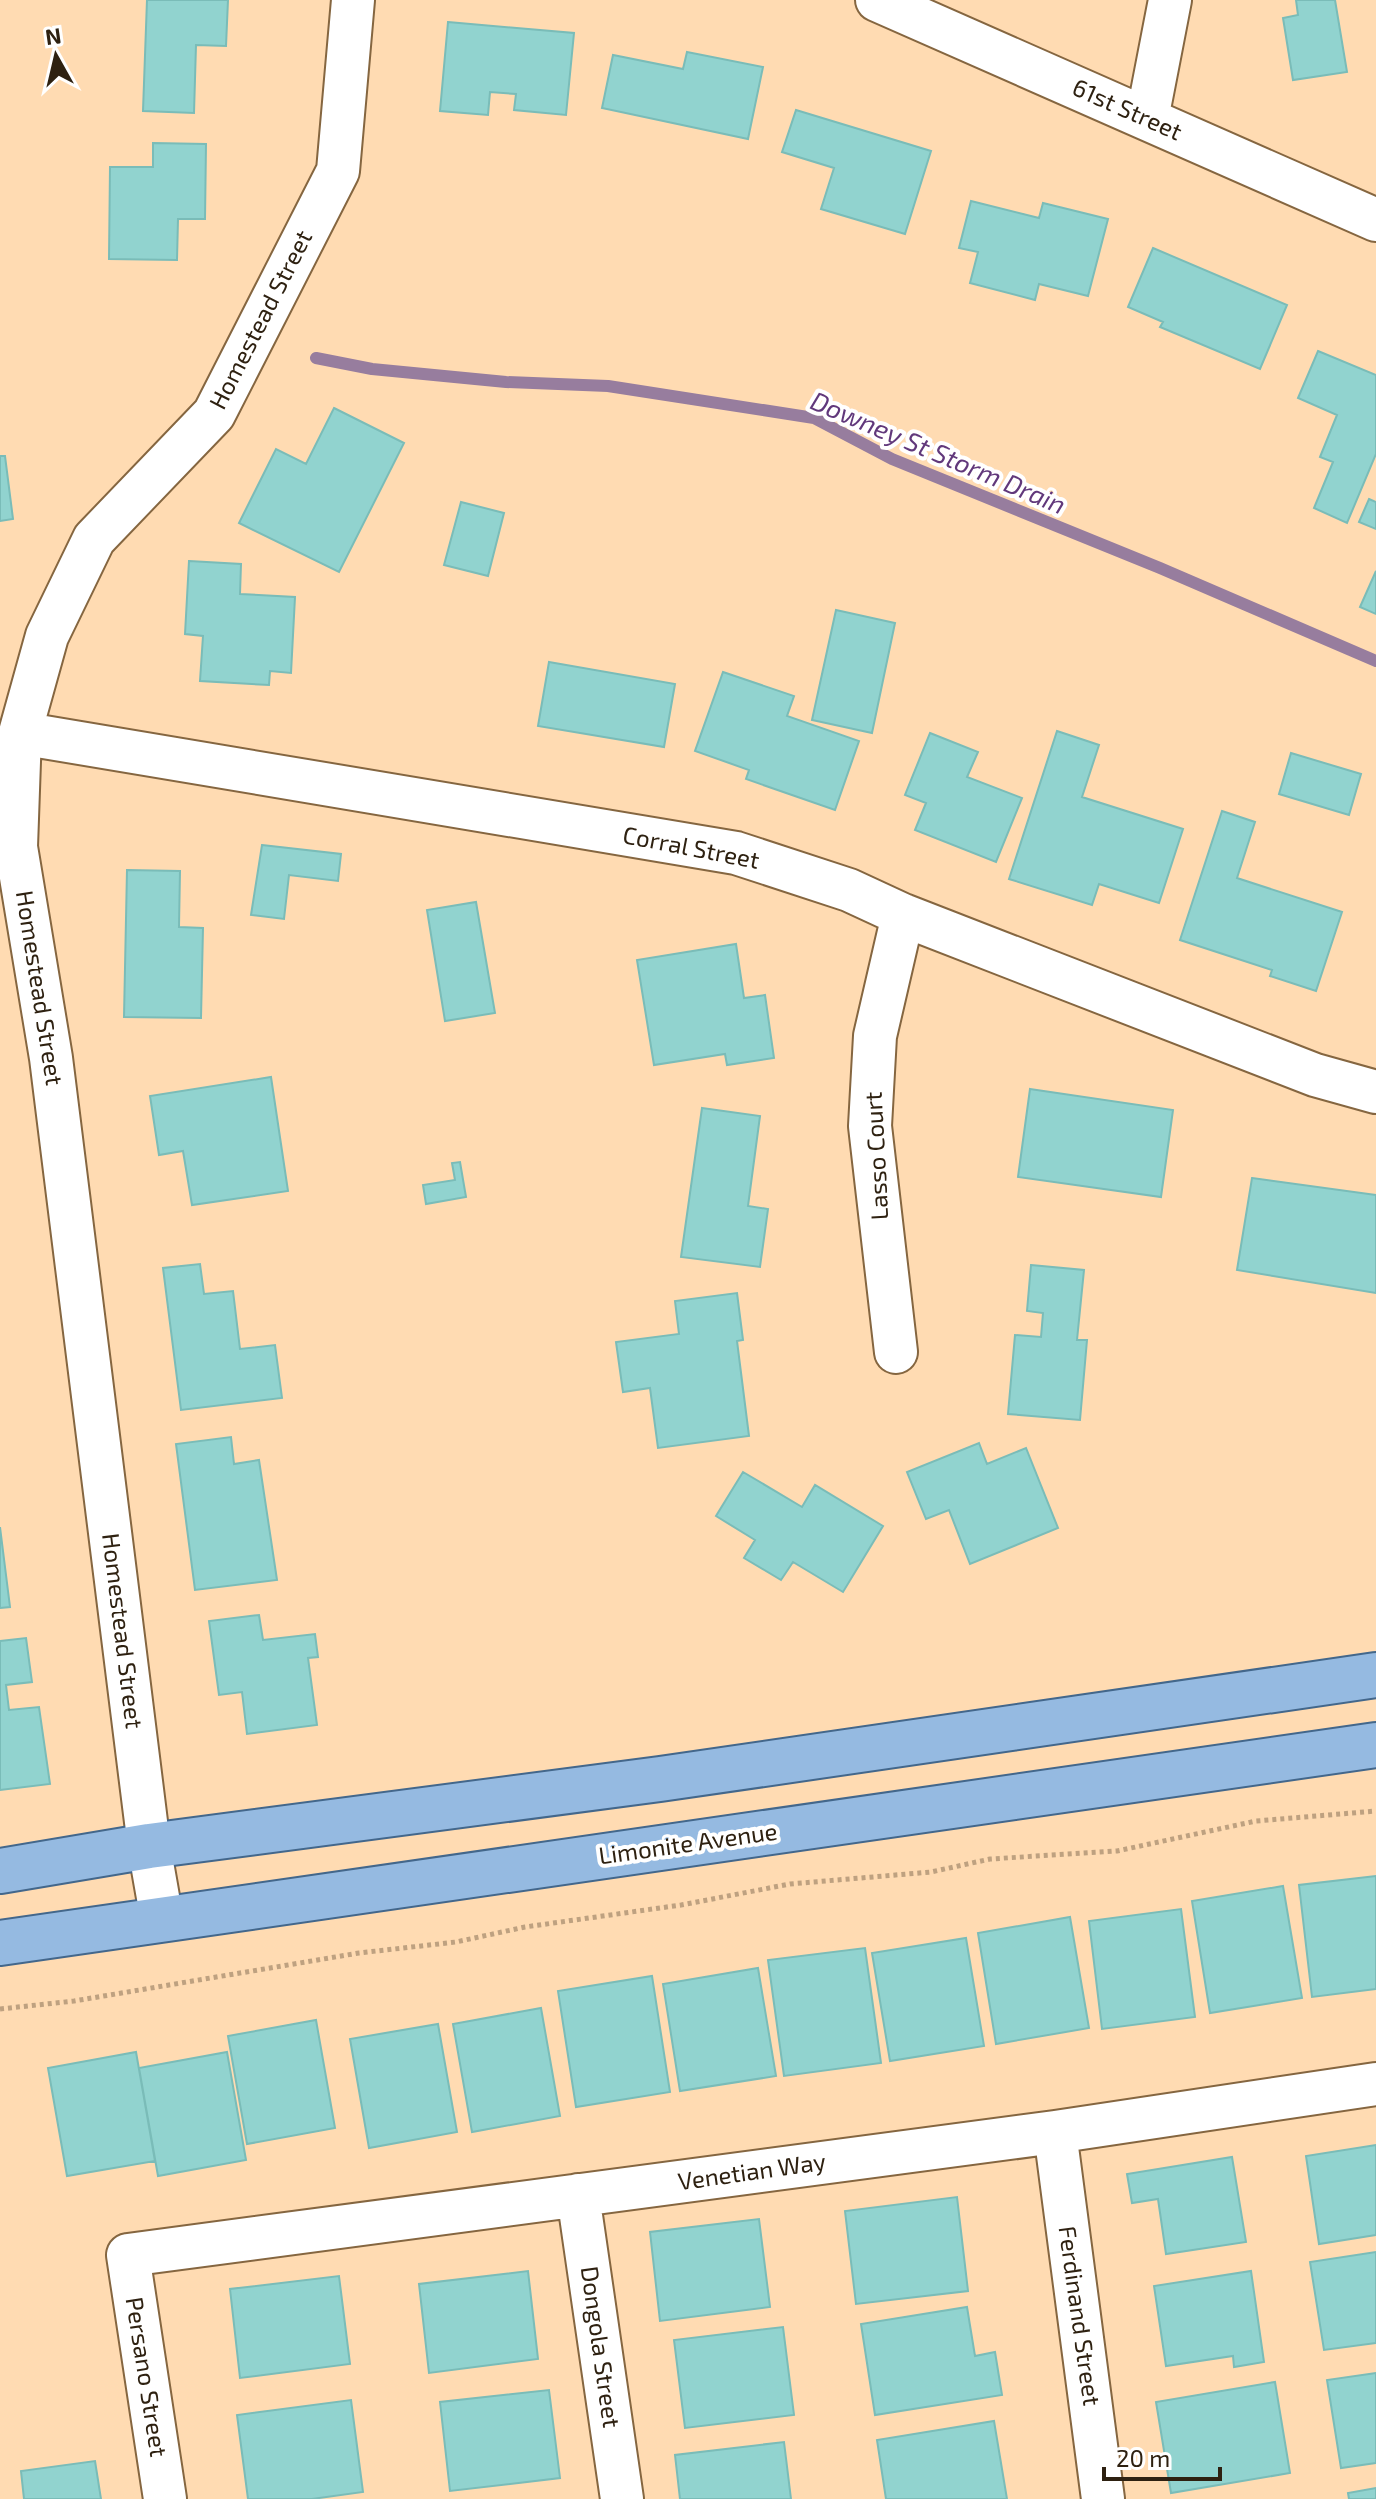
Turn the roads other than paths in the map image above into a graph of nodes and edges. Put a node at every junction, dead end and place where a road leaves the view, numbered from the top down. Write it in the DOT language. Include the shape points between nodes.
graph roads {
  1 [pos="353,0"];
  2 [pos="877,0"];
  3 [pos="1170,0"];
  4 [pos="1147,119"];
  5 [pos="1376,220"];
  6 [pos="20,733"];
  7 [pos="903,915"];
  8 [pos="1376,1092"];
  9 [pos="896,1352"];
  10 [pos="1376,1675"];
  11 [pos="1376,1745"];
  12 [pos="149,1846"];
  13 [pos="0,1871"];
  14 [pos="162,1920"];
  15 [pos="0,1943"];
  16 [pos="1376,2084"];
  17 [pos="1055,2132"];
  18 [pos="578,2195"];
  19 [pos="128,2255"];
  20 [pos="165,2499"];
  21 [pos="622,2499"];
  22 [pos="1103,2499"];
  1 -- 6 [label="street, Homestead Street" via="338,171 214,414 94,539 47,636"];
  2 -- 4 [label="street, 61st Street"];
  3 -- 4 [label="street"];
  4 -- 5 [label="street, 61st Street"];
  6 -- 7 [label="street, Corral Street" via="736,853 849,890"];
  6 -- 12 [label="street, Homestead Street" via="16,847 51,1058"];
  7 -- 8 [label="street, Corral Street" via="1315,1075"];
  7 -- 9 [label="street, Lasso Court" via="875,1036 870,1126"];
  10 -- 12 [label="main road" via="645,1781"];
  11 -- 14 [label="main road, Limonite Avenue"];
  12 -- 13 [label="main road"];
  12 -- 14 [label="street, Homestead Street"];
  14 -- 15 [label="main road, Limonite Avenue"];
  16 -- 17 [label="street, Venetian Way"];
  17 -- 18 [label="street, Venetian Way"];
  17 -- 22 [label="street, Ferdinand Street"];
  18 -- 19 [label="street, Venetian Way"];
  18 -- 21 [label="street, Dongola Street"];
  19 -- 20 [label="street, Persano Street"];
}
